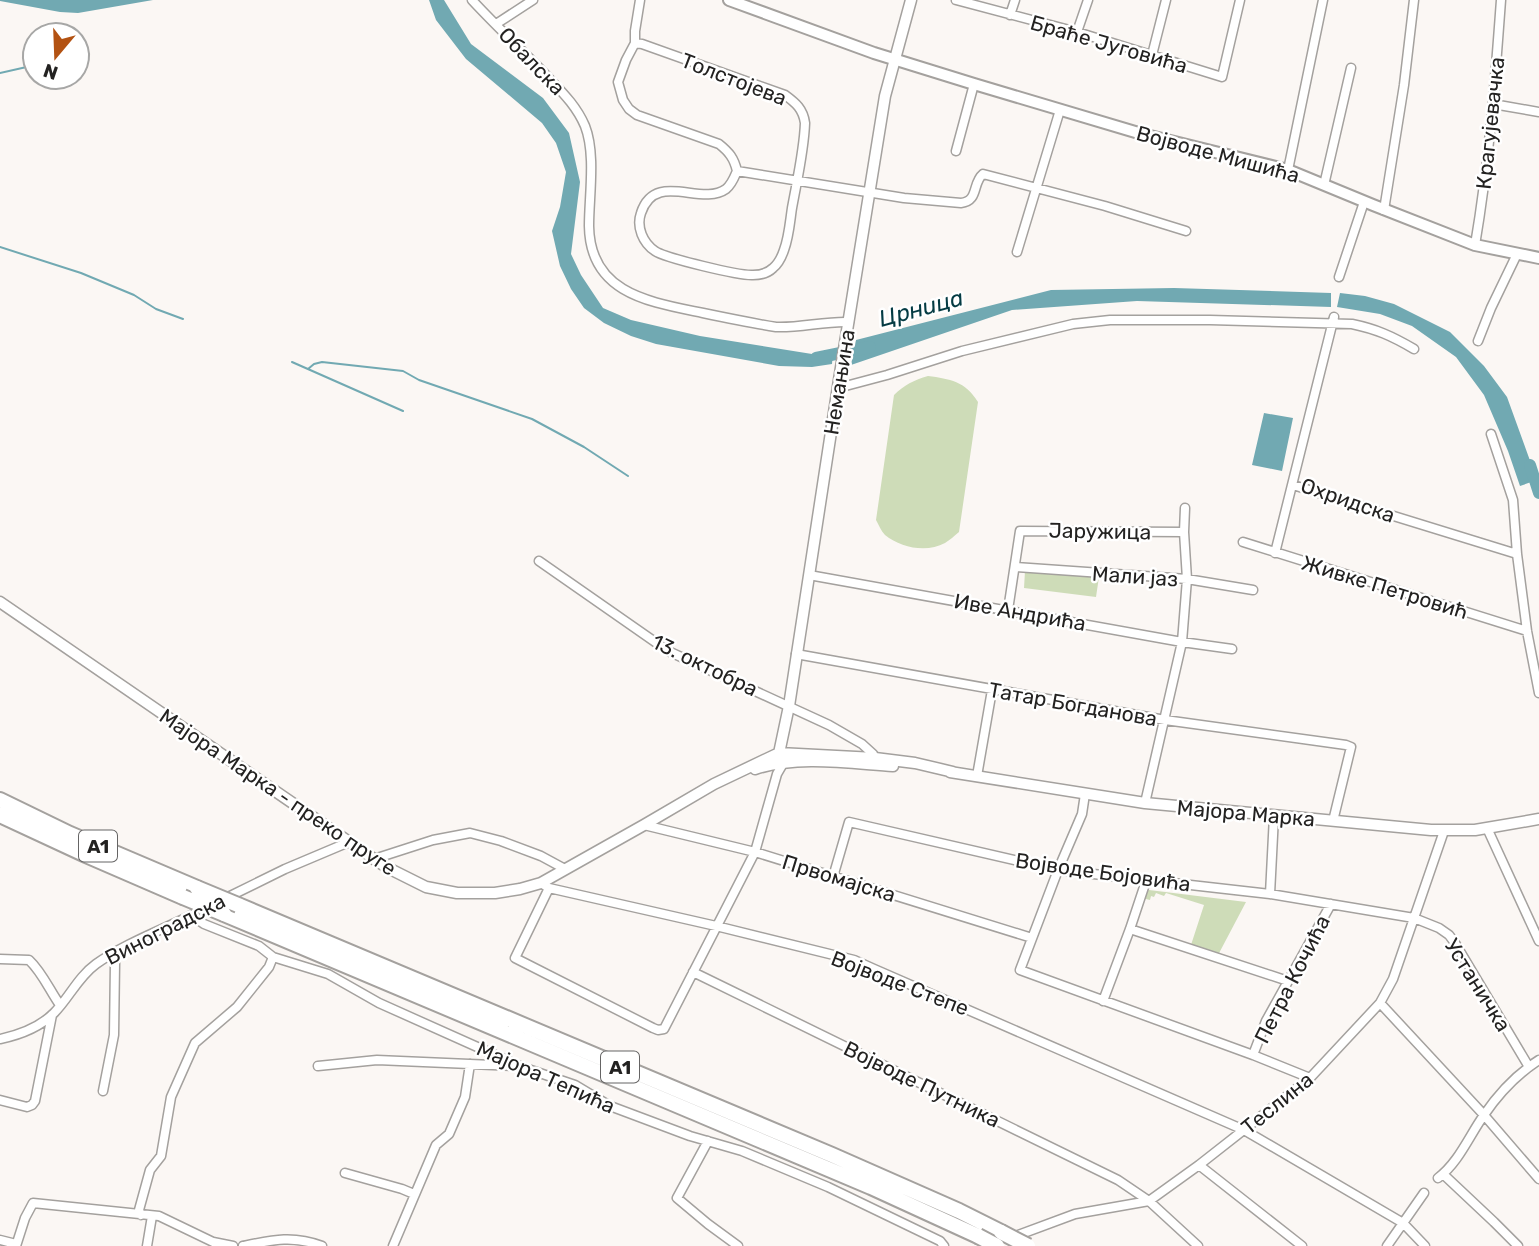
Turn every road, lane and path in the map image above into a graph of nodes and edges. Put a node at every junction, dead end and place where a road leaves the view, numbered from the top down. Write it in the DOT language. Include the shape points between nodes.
graph roads {
  1 [pos="472,0"];
  2 [pos="533,0"];
  3 [pos="639,0"];
  4 [pos="729,0"];
  5 [pos="911,0"];
  6 [pos="956,0"];
  7 [pos="1015,0"];
  8 [pos="1088,0"];
  9 [pos="1166,0"];
  10 [pos="1240,0"];
  11 [pos="1323,0"];
  12 [pos="1414,0"];
  13 [pos="1501,0"];
  14 [pos="1010,15"];
  15 [pos="496,24"];
  16 [pos="1077,32"];
  17 [pos="635,43"];
  18 [pos="1152,55"];
  19 [pos="894,60"];
  20 [pos="1350,68"];
  21 [pos="974,84"];
  22 [pos="1493,104"];
  23 [pos="1060,110"];
  24 [pos="1539,112"];
  25 [pos="956,151"];
  26 [pos="1288,170"];
  27 [pos="737,171"];
  28 [pos="797,182"];
  29 [pos="1324,185"];
  30 [pos="1036,187"];
  31 [pos="870,193"];
  32 [pos="1364,202"];
  33 [pos="1384,210"];
  34 [pos="1186,231"];
  35 [pos="1475,245"];
  36 [pos="1017,252"];
  37 [pos="1517,254"];
  38 [pos="1539,258"];
  39 [pos="1339,277"];
  40 [pos="1333,321"];
  41 [pos="848,324"];
  42 [pos="1478,341"];
  43 [pos="1414,349"];
  44 [pos="838,384"];
  45 [pos="1491,434"];
  46 [pos="1293,485"];
  47 [pos="1185,508"];
  48 [pos="1184,532"];
  49 [pos="1243,542"];
  50 [pos="1275,553"];
  51 [pos="1517,554"];
  52 [pos="539,561"];
  53 [pos="1016,567"];
  54 [pos="808,575"];
  55 [pos="1187,579"];
  56 [pos="1253,590"];
  57 [pos="0,602"];
  58 [pos="1008,610"];
  59 [pos="1527,631"];
  60 [pos="1182,642"];
  61 [pos="1232,649"];
  62 [pos="796,654"];
  63 [pos="992,690"];
  64 [pos="1539,694"];
  65 [pos="789,706"];
  66 [pos="1165,720"];
  67 [pos="781,758"];
  68 [pos="875,758"];
  69 [pos="954,772"];
  70 [pos="978,776"];
  71 [pos="1085,794"];
  72 [pos="0,800"];
  73 [pos="1145,803"];
  74 [pos="0,815"];
  75 [pos="1274,816"];
  76 [pos="1539,818"];
  77 [pos="1334,821"];
  78 [pos="644,825"];
  79 [pos="1487,828"];
  80 [pos="1444,831"];
  81 [pos="349,842"];
  82 [pos="755,852"];
  83 [pos="374,859"];
  84 [pos="579,861"];
  85 [pos="565,869"];
  86 [pos="1058,870"];
  87 [pos="833,877"];
  88 [pos="1146,881"];
  89 [pos="545,885"];
  90 [pos="1270,894"];
  91 [pos="1331,904"];
  92 [pos="191,915"];
  93 [pos="1415,918"];
  94 [pos="716,926"];
  95 [pos="1130,929"];
  96 [pos="1032,938"];
  97 [pos="1539,941"];
  98 [pos="111,954"];
  99 [pos="273,957"];
  100 [pos="0,959"];
  101 [pos="693,972"];
  102 [pos="1288,981"];
  103 [pos="1102,1001"];
  104 [pos="1380,1003"];
  105 [pos="60,1005"];
  106 [pos="52,1015"];
  107 [pos="0,1039"];
  108 [pos="1253,1055"];
  109 [pos="1539,1060"];
  110 [pos="470,1065"];
  111 [pos="318,1066"];
  112 [pos="1529,1066"];
  113 [pos="522,1067"];
  114 [pos="1310,1078"];
  115 [pos="103,1091"];
  116 [pos="0,1100"];
  117 [pos="1484,1115"];
  118 [pos="1244,1130"];
  119 [pos="708,1141"];
  120 [pos="1199,1165"];
  121 [pos="345,1173"];
  122 [pos="1539,1179"];
  123 [pos="1424,1193"];
  124 [pos="414,1194"];
  125 [pos="1149,1201"];
  126 [pos="141,1215"];
  127 [pos="152,1216"];
  128 [pos="1403,1223"];
  129 [pos="999,1239"];
  130 [pos="0,1240"];
  131 [pos="16,1245"];
  132 [pos="147,1246"];
  133 [pos="233,1246"];
  134 [pos="243,1246"];
  135 [pos="322,1246"];
  136 [pos="393,1246"];
  137 [pos="738,1246"];
  138 [pos="944,1246"];
  139 [pos="990,1246"];
  140 [pos="1028,1246"];
  141 [pos="1198,1246"];
  142 [pos="1302,1246"];
  143 [pos="1387,1246"];
  144 [pos="1425,1246"];
  145 [pos="1518,1246"];
  1 -- 15 [label="street, Обалска"];
  2 -- 15 [label="street"];
  3 -- 17 [label="street"];
  4 -- 19 [label="main road, Војводе Мишића"];
  5 -- 19 [label="street, Немањина"];
  6 -- 14 [label="street, Браће Југовића"];
  7 -- 14 [label="street"];
  8 -- 16 [label="street"];
  9 -- 18 [label="street"];
  10 -- 18 [label="street, Браће Југовића" via="1222,77"];
  11 -- 26 [label="street"];
  12 -- 33 [label="street"];
  13 -- 22 [label="street, Крагујевачка"];
  14 -- 16 [label="street, Браће Југовића"];
  15 -- 41 [label="street, Обалска" via="573,103 586,128 592,171 590,244 615,284 668,306 776,327"];
  16 -- 18 [label="street, Браће Југовића"];
  17 -- 27 [label="street" via="618,82 629,108 637,115 719,144 735,161"];
  17 -- 28 [label="street, Толстојева" via="794,102 805,123"];
  19 -- 21 [label="main road, Војводе Мишића"];
  19 -- 31 [label="street, Немањина"];
  20 -- 29 [label="street"];
  21 -- 23 [label="main road, Војводе Мишића"];
  21 -- 25 [label="street"];
  22 -- 24 [label="street"];
  22 -- 35 [label="street, Крагујевачка"];
  23 -- 26 [label="main road, Војводе Мишића"];
  23 -- 30 [label="street"];
  26 -- 29 [label="main road, Војводе Мишића"];
  27 -- 28 [label="street"];
  27 -- 28 [label="street, Толстојева" via="725,190 714,194 679,190 653,196 639,221 648,245 670,257 738,274 763,274 785,249"];
  28 -- 31 [label="street"];
  29 -- 32 [label="main road, Војводе Мишића"];
  30 -- 31 [label="street" via="983,174 968,202"];
  30 -- 34 [label="street"];
  30 -- 36 [label="street"];
  31 -- 41 [label="street, Немањина"];
  32 -- 33 [label="main road, Војводе Мишића"];
  32 -- 39 [label="street"];
  33 -- 35 [label="main road, Војводе Мишића"];
  35 -- 37 [label="main road, Војводе Мишића"];
  37 -- 38 [label="main road, Војводе Мишића"];
  37 -- 42 [label="street"];
  40 -- 43 [label="street" via="1370,328"];
  40 -- 44 [label="street" via="1110,320 1073,324"];
  40 -- 46 [label="street, Охридска"];
  41 -- 44 [label="street, Немањина"];
  44 -- 54 [label="street, Немањина"];
  45 -- 51 [label="street" via="1513,500"];
  46 -- 50 [label="street"];
  46 -- 51 [label="street, Охридска"];
  47 -- 48 [label="street"];
  48 -- 53 [label="street, Јаружица" via="1023,530"];
  48 -- 55 [label="street"];
  49 -- 50 [label="street, Живке Петровић"];
  50 -- 59 [label="street, Живке Петровић"];
  51 -- 59 [label="street"];
  52 -- 65 [label="street, 13. октобра" via="668,651"];
  53 -- 55 [label="street, Мали јаз"];
  53 -- 58 [label="street"];
  54 -- 58 [label="street, Иве Андрића"];
  54 -- 62 [label="street, Немањина"];
  55 -- 56 [label="street, Мали јаз"];
  55 -- 60 [label="street"];
  57 -- 81 [label="street, Мајора Марка - преко пруге"];
  58 -- 60 [label="street, Иве Андрића"];
  59 -- 64 [label="street"];
  60 -- 61 [label="street, Иве Андрића"];
  60 -- 66 [label="street"];
  62 -- 63 [label="street, Татар Богданова"];
  62 -- 65 [label="street, Немањина"];
  63 -- 66 [label="street, Татар Богданова"];
  63 -- 70 [label="street"];
  65 -- 67 [label="street, Немањина"];
  65 -- 68 [label="street, 13. октобра" via="862,744"];
  66 -- 73 [label="street"];
  66 -- 77 [label="street, Татар Богданова" via="1350,747"];
  67 -- 68 [label="street, Мајора Марка"];
  67 -- 69 [label="street, Мајора Марка"];
  67 -- 78 [label="street, Мајора Марка" via="714,784"];
  67 -- 82 [label="street"];
  68 -- 69 [label="street, Мајора Марка"];
  69 -- 70 [label="street, Мајора Марка"];
  70 -- 71 [label="street, Мајора Марка"];
  71 -- 73 [label="street, Мајора Марка"];
  71 -- 86 [label="street" via="1082,814"];
  72 -- 129 [label="highway, A1, bridge" via="70,834 960,1211"];
  73 -- 75 [label="street, Мајора Марка"];
  74 -- 129 [label="highway, A1, bridge" via="978,1236"];
  75 -- 77 [label="street, Мајора Марка"];
  75 -- 90 [label="street"];
  76 -- 79 [label="street, Мајора Марка"];
  77 -- 80 [label="street, Мајора Марка"];
  78 -- 82 [label="street, Првомајска"];
  78 -- 84 [label="street, Мајора Марка"];
  79 -- 80 [label="street, Мајора Марка"];
  79 -- 97 [label="street"];
  80 -- 93 [label="street, Теслина"];
  81 -- 83 [label="street, Мајора Марка - преко пруге"];
  81 -- 92 [label="street, Виноградска"];
  82 -- 87 [label="street, Првомајска"];
  82 -- 94 [label="street"];
  83 -- 85 [label="street" via="470,833 541,856"];
  83 -- 89 [label="street, Мајора Марка - преко пруге" via="426,887 457,893"];
  84 -- 85 [label="street, Мајора Марка - преко пруге"];
  85 -- 89 [label="street, Мајора Марка - преко пруге"];
  86 -- 87 [label="street, Војводе Бојовића" via="849,822"];
  86 -- 88 [label="street, Војводе Бојовића"];
  86 -- 96 [label="street"];
  87 -- 96 [label="street, Првомајска"];
  88 -- 90 [label="street, Војводе Бојовића"];
  88 -- 95 [label="street"];
  89 -- 94 [label="street, Војводе Степе"];
  89 -- 101 [label="street" via="515,958 658,1030 664,1028"];
  90 -- 91 [label="street, Војводе Бојовића"];
  91 -- 93 [label="street, Војводе Бојовића"];
  91 -- 102 [label="street, Петра Кочића"];
  92 -- 98 [label="street, Виноградска"];
  92 -- 99 [label="street, Мајора Тепића"];
  93 -- 104 [label="street, Теслина"];
  93 -- 112 [label="street, Устаничка" via="1449,935"];
  94 -- 101 [label="street"];
  94 -- 118 [label="street, Војводе Степе" via="854,960"];
  95 -- 102 [label="street"];
  95 -- 103 [label="street"];
  96 -- 103 [label="street" via="1020,970"];
  98 -- 105 [label="street, Виноградска" via="88,970"];
  98 -- 115 [label="street" via="116,963 114,1035"];
  99 -- 113 [label="street, Мајора Тепића" via="328,974 379,1003"];
  99 -- 126 [label="street" via="237,1007 195,1043 171,1097 161,1156 150,1170"];
  100 -- 105 [label="street" via="29,960"];
  101 -- 125 [label="street, Војводе Путника" via="1118,1180"];
  102 -- 108 [label="street, Петра Кочића"];
  103 -- 108 [label="street"];
  104 -- 114 [label="street, Теслина"];
  104 -- 117 [label="street"];
  105 -- 106 [label="street, Виноградска"];
  106 -- 107 [label="street, Виноградска"];
  106 -- 116 [label="street" via="35,1101 27,1107"];
  108 -- 114 [label="street"];
  109 -- 112 [label="street"];
  110 -- 111 [label="street" via="377,1059"];
  110 -- 113 [label="street"];
  110 -- 124 [label="street" via="465,1097 449,1134 436,1145"];
  112 -- 117 [label="street"];
  113 -- 119 [label="street, Мајора Тепића" via="575,1085 610,1106"];
  114 -- 118 [label="street, Теслина"];
  117 -- 122 [label="street"];
  117 -- 145 [label="street" via="1441,1176"];
  118 -- 120 [label="street, Теслина"];
  118 -- 128 [label="street, Војводе Степе"];
  119 -- 137 [label="street" via="677,1198"];
  119 -- 138 [label="street, Мајора Тепића" via="828,1187"];
  120 -- 125 [label="street, Теслина"];
  120 -- 142 [label="street"];
  121 -- 124 [label="street"];
  123 -- 128 [label="street"];
  124 -- 136 [label="street"];
  125 -- 139 [label="street, Теслина" via="1066,1216"];
  125 -- 141 [label="street, Војводе Путника"];
  126 -- 127 [label="street"];
  126 -- 131 [label="street" via="33,1203"];
  127 -- 132 [label="street"];
  127 -- 133 [label="street"];
  128 -- 143 [label="street"];
  128 -- 144 [label="street, Војводе Степе"];
  129 -- 140 [label="highway, A1, bridge"];
  130 -- 131 [label="street"];
  134 -- 135 [label="street" via="281,1238"];
}
